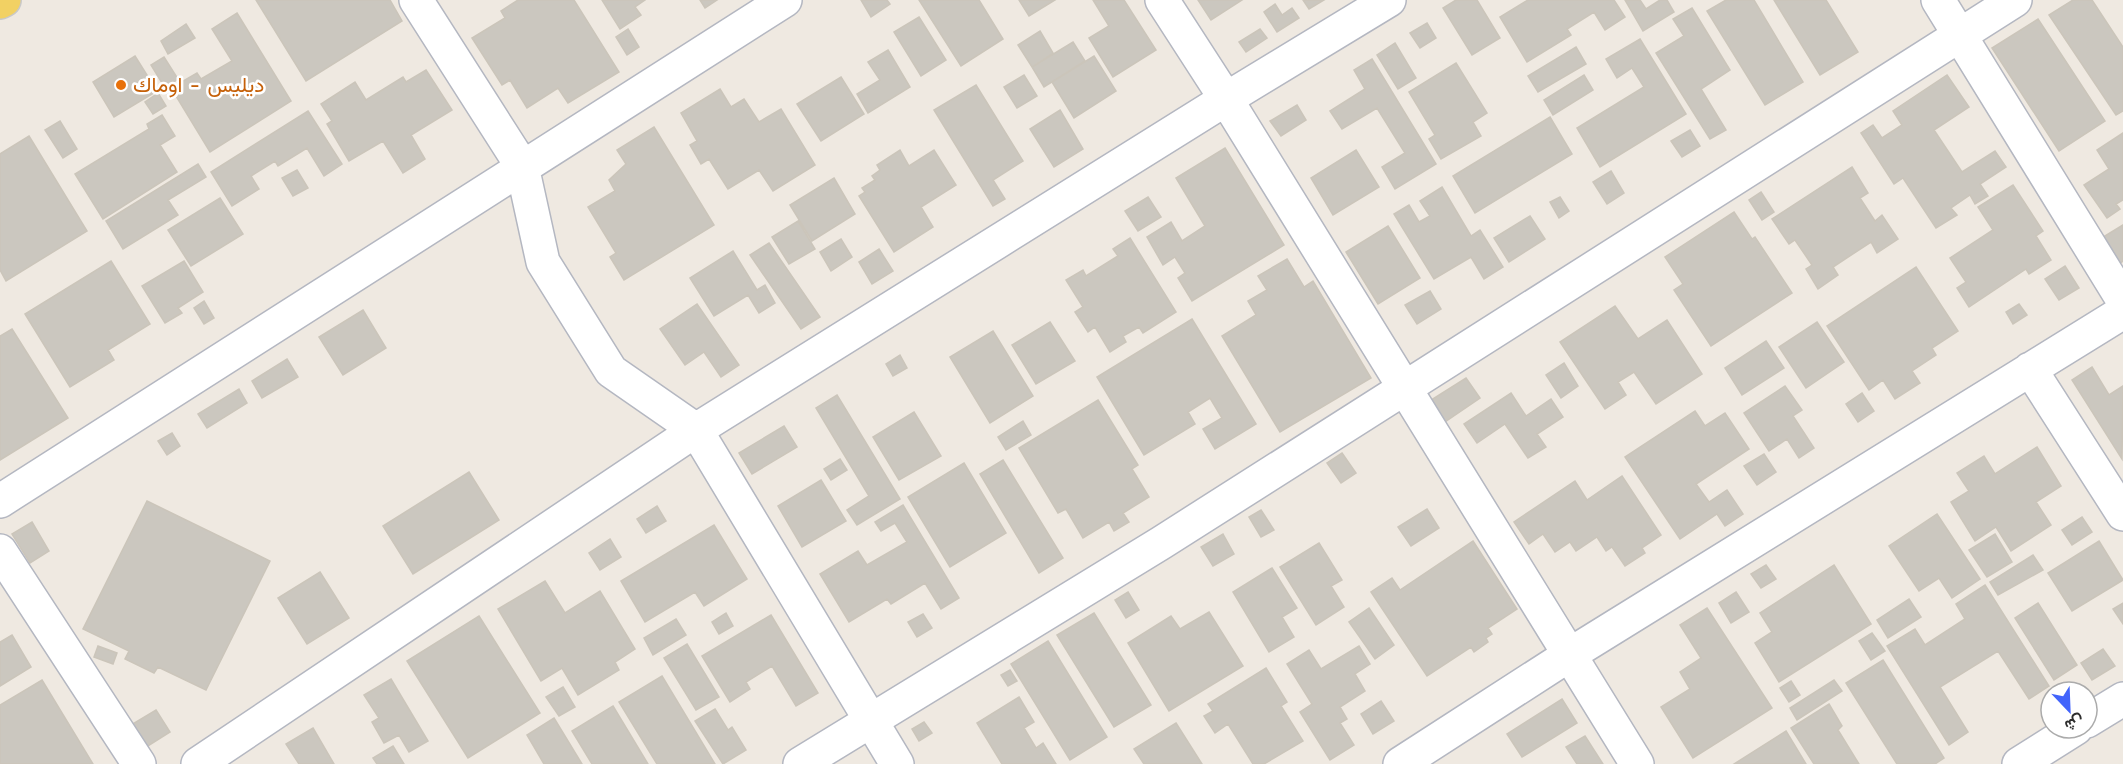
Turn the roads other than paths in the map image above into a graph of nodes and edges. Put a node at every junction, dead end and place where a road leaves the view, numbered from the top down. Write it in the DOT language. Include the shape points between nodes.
graph roads {
  1 [pos="416,0"];
  2 [pos="784,0"];
  3 [pos="1162,0"];
  4 [pos="1389,0"];
  5 [pos="1938,0"];
  6 [pos="2015,0"];
  7 [pos="1960,35"];
  8 [pos="1226,99"];
  9 [pos="522,166"];
  10 [pos="2123,300"];
  11 [pos="2123,312"];
  12 [pos="2030,369"];
  13 [pos="1404,387"];
  14 [pos="696,430"];
  15 [pos="0,501"];
  16 [pos="2123,514"];
  17 [pos="0,551"];
  18 [pos="1569,655"];
  19 [pos="2123,699"];
  20 [pos="2099,714"];
  21 [pos="869,721"];
  22 [pos="2057,740"];
  23 [pos="139,764"];
  24 [pos="198,764"];
  25 [pos="800,764"];
  26 [pos="897,764"];
  27 [pos="1400,764"];
  28 [pos="1637,764"];
  29 [pos="2019,764"];
  1 -- 9 [label="street"];
  2 -- 9 [label="street"];
  3 -- 8 [label="street"];
  4 -- 8 [label="street"];
  5 -- 7 [label="street"];
  6 -- 7 [label="street"];
  7 -- 10 [label="street"];
  7 -- 13 [label="street"];
  8 -- 13 [label="street"];
  8 -- 14 [label="street"];
  9 -- 14 [label="street" via="543,262 611,370"];
  9 -- 15 [label="street"];
  11 -- 12 [label="street"];
  12 -- 16 [label="street"];
  12 -- 18 [label="street"];
  13 -- 18 [label="street"];
  13 -- 21 [label="street" via="1161,543"];
  14 -- 21 [label="street"];
  14 -- 24 [label="street"];
  17 -- 23 [label="street"];
  18 -- 27 [label="street"];
  18 -- 28 [label="street"];
  19 -- 20 [label="street"];
  21 -- 25 [label="street"];
  21 -- 26 [label="street"];
  22 -- 29 [label="street"];
}
